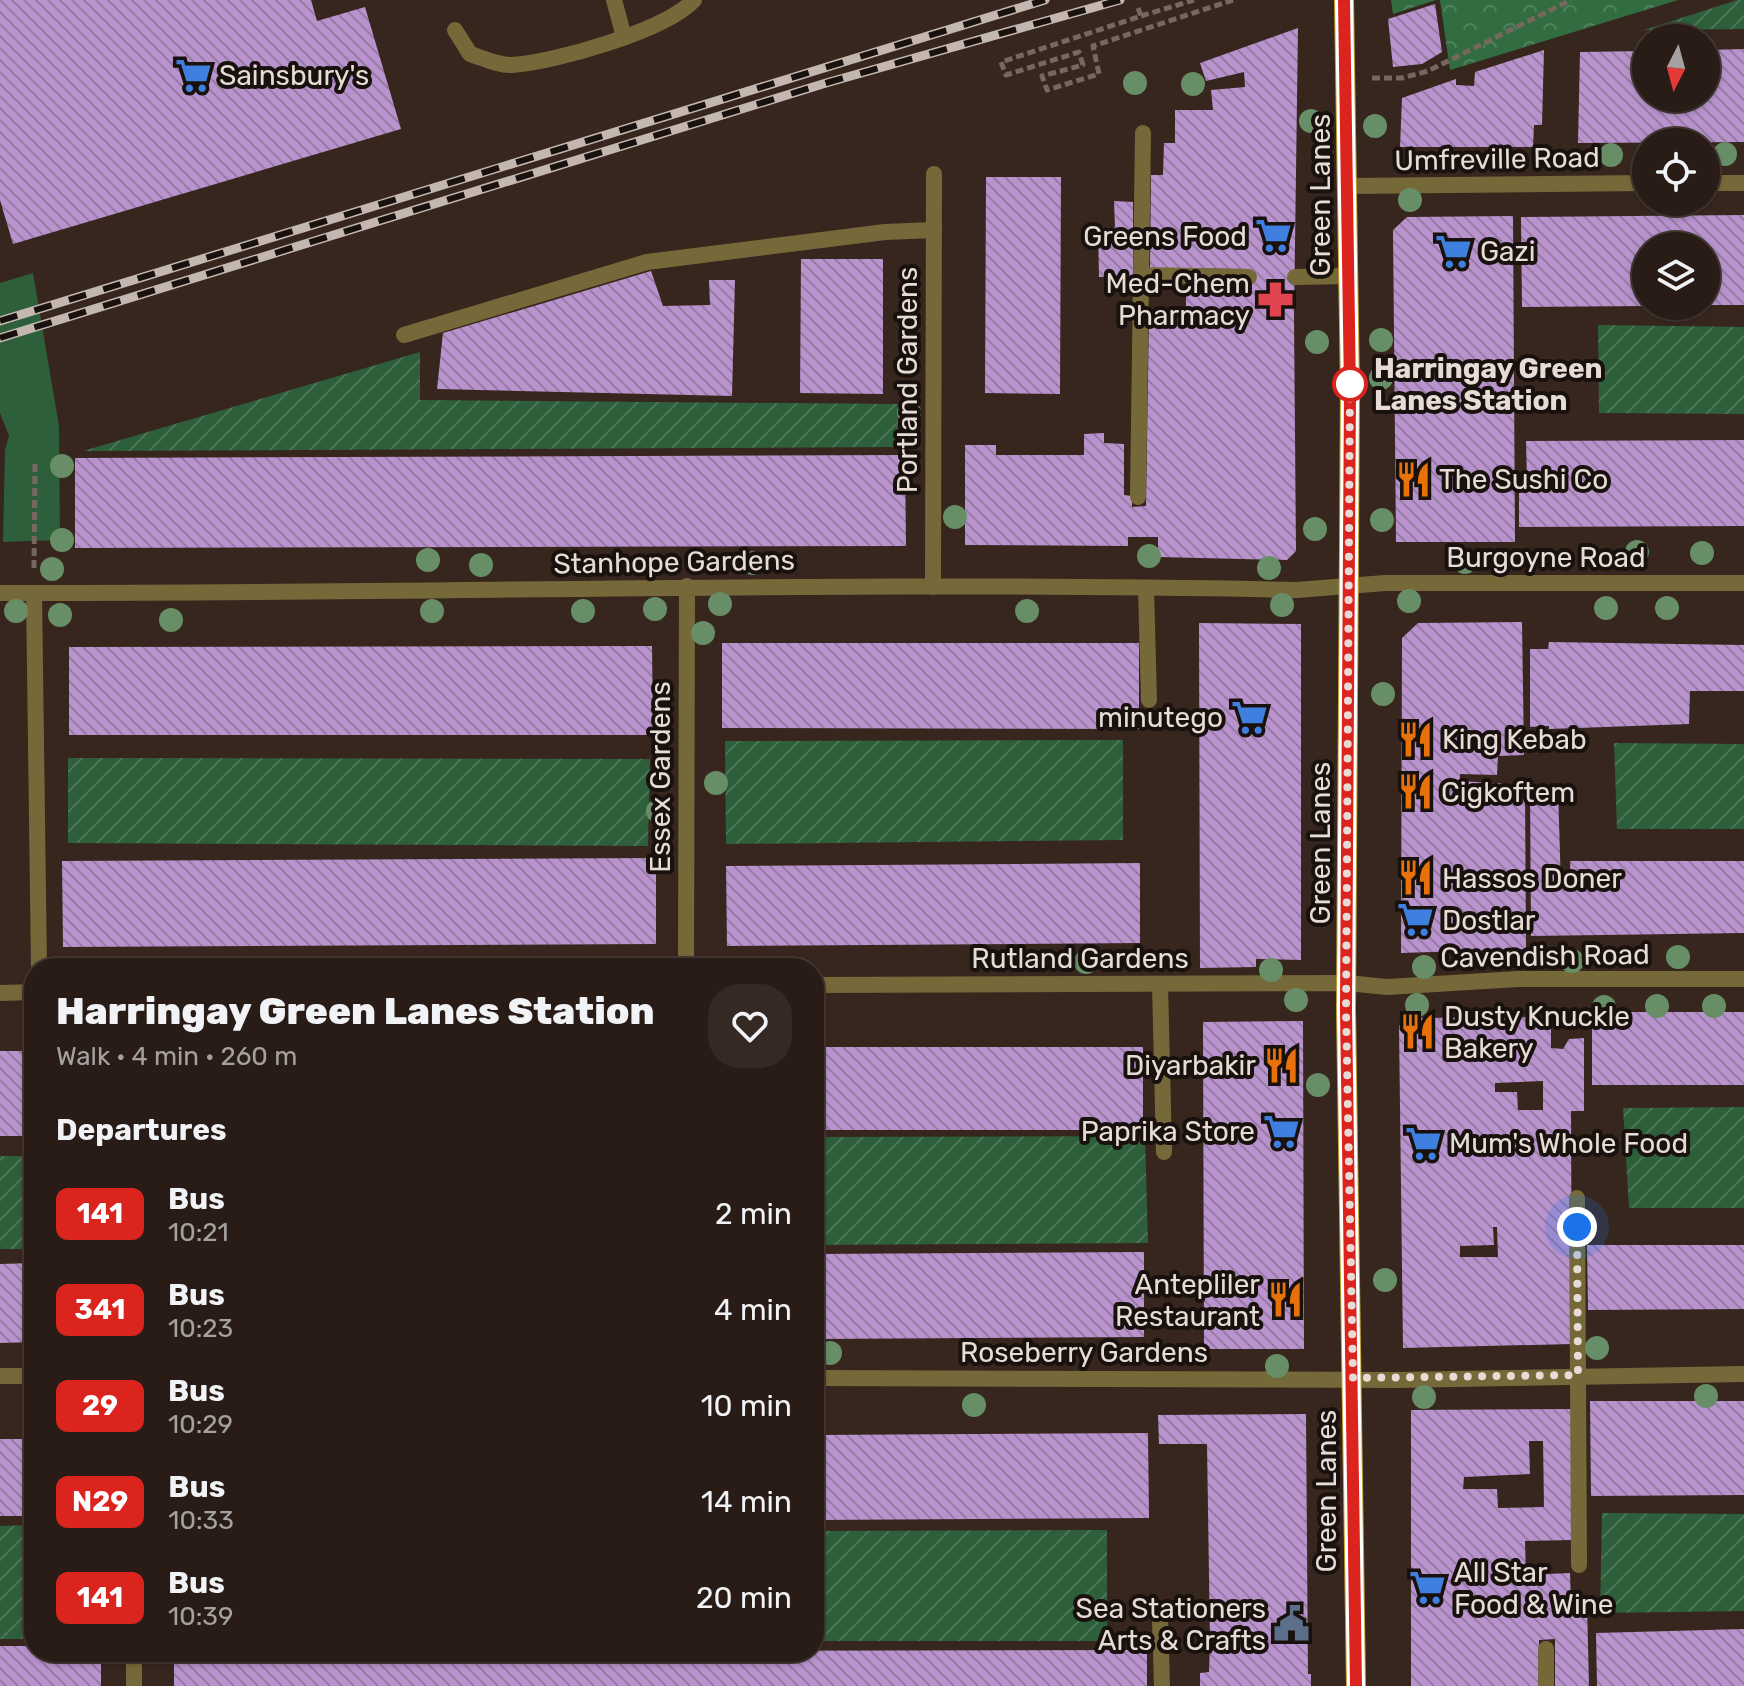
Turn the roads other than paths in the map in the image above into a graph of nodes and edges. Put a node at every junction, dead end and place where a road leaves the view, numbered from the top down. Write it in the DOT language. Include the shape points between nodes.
graph roads {
  1 [pos="614,0"];
  2 [pos="694,0"];
  3 [pos="1344,0"];
  4 [pos="455,30"];
  5 [pos="624,37"];
  6 [pos="1143,133"];
  7 [pos="934,174"];
  8 [pos="1632,183"];
  9 [pos="1720,183"];
  10 [pos="1744,183"];
  11 [pos="1348,186"];
  12 [pos="934,230"];
  13 [pos="1142,275"];
  14 [pos="1348,276"];
  15 [pos="1249,277"];
  16 [pos="1295,277"];
  17 [pos="404,335"];
  18 [pos="1138,497"];
  19 [pos="1744,583"];
  20 [pos="1348,584"];
  21 [pos="687,586"];
  22 [pos="933,587"];
  23 [pos="1146,588"];
  24 [pos="0,593"];
  25 [pos="34,593"];
  26 [pos="1149,700"];
  27 [pos="39,958"];
  28 [pos="686,958"];
  29 [pos="1744,979"];
  30 [pos="1347,983"];
  31 [pos="1160,984"];
  32 [pos="824,985"];
  33 [pos="24,992"];
  34 [pos="0,993"];
  35 [pos="1164,1152"];
  36 [pos="1577,1198"];
  37 [pos="1744,1374"];
  38 [pos="1578,1375"];
  39 [pos="0,1376"];
  40 [pos="24,1376"];
  41 [pos="824,1378"];
  42 [pos="1353,1378"];
  43 [pos="1579,1565"];
  44 [pos="1160,1620"];
  45 [pos="1546,1649"];
  46 [pos="134,1662"];
  47 [pos="134,1686"];
  48 [pos="1162,1686"];
  49 [pos="1356,1686"];
  50 [pos="1546,1686"];
  1 -- 5 [label="street"];
  2 -- 5 [label="street" via="684,10"];
  3 -- 11 [label="main road, Green Lanes"];
  4 -- 5 [label="street" via="470,54 509,66"];
  6 -- 13 [label="street"];
  7 -- 12 [label="street, Portland Gardens"];
  8 -- 11 [label="street, Umfreville Road"];
  9 -- 10 [label="street"];
  11 -- 14 [label="main road, Green Lanes"];
  12 -- 17 [label="street" via="647,262"];
  12 -- 22 [label="street, Portland Gardens"];
  13 -- 15 [label="street"];
  13 -- 18 [label="street"];
  14 -- 16 [label="street"];
  14 -- 20 [label="main road, Green Lanes"];
  19 -- 20 [label="street, Burgoyne Road"];
  20 -- 23 [label="street, Stanhope Gardens" via="1297,590"];
  20 -- 30 [label="main road, Green Lanes"];
  21 -- 22 [label="street, Stanhope Gardens"];
  21 -- 25 [label="street, Stanhope Gardens"];
  21 -- 28 [label="street, Essex Gardens"];
  22 -- 23 [label="street, Stanhope Gardens"];
  23 -- 26 [label="street"];
  24 -- 25 [label="street, Stanhope Gardens"];
  25 -- 27 [label="street"];
  29 -- 30 [label="street, Cavendish Road" via="1518,979 1387,987"];
  30 -- 31 [label="street, Rutland Gardens"];
  30 -- 42 [label="main road, Green Lanes"];
  31 -- 32 [label="street, Rutland Gardens"];
  31 -- 35 [label="street"];
  33 -- 34 [label="street"];
  36 -- 38 [label="street"];
  37 -- 38 [label="street, Roseberry Gardens"];
  38 -- 42 [label="street, Roseberry Gardens"];
  38 -- 43 [label="street"];
  39 -- 40 [label="street"];
  41 -- 42 [label="street, Roseberry Gardens"];
  42 -- 49 [label="main road, Green Lanes"];
  44 -- 48 [label="street"];
  45 -- 50 [label="street"];
  46 -- 47 [label="street"];
}
